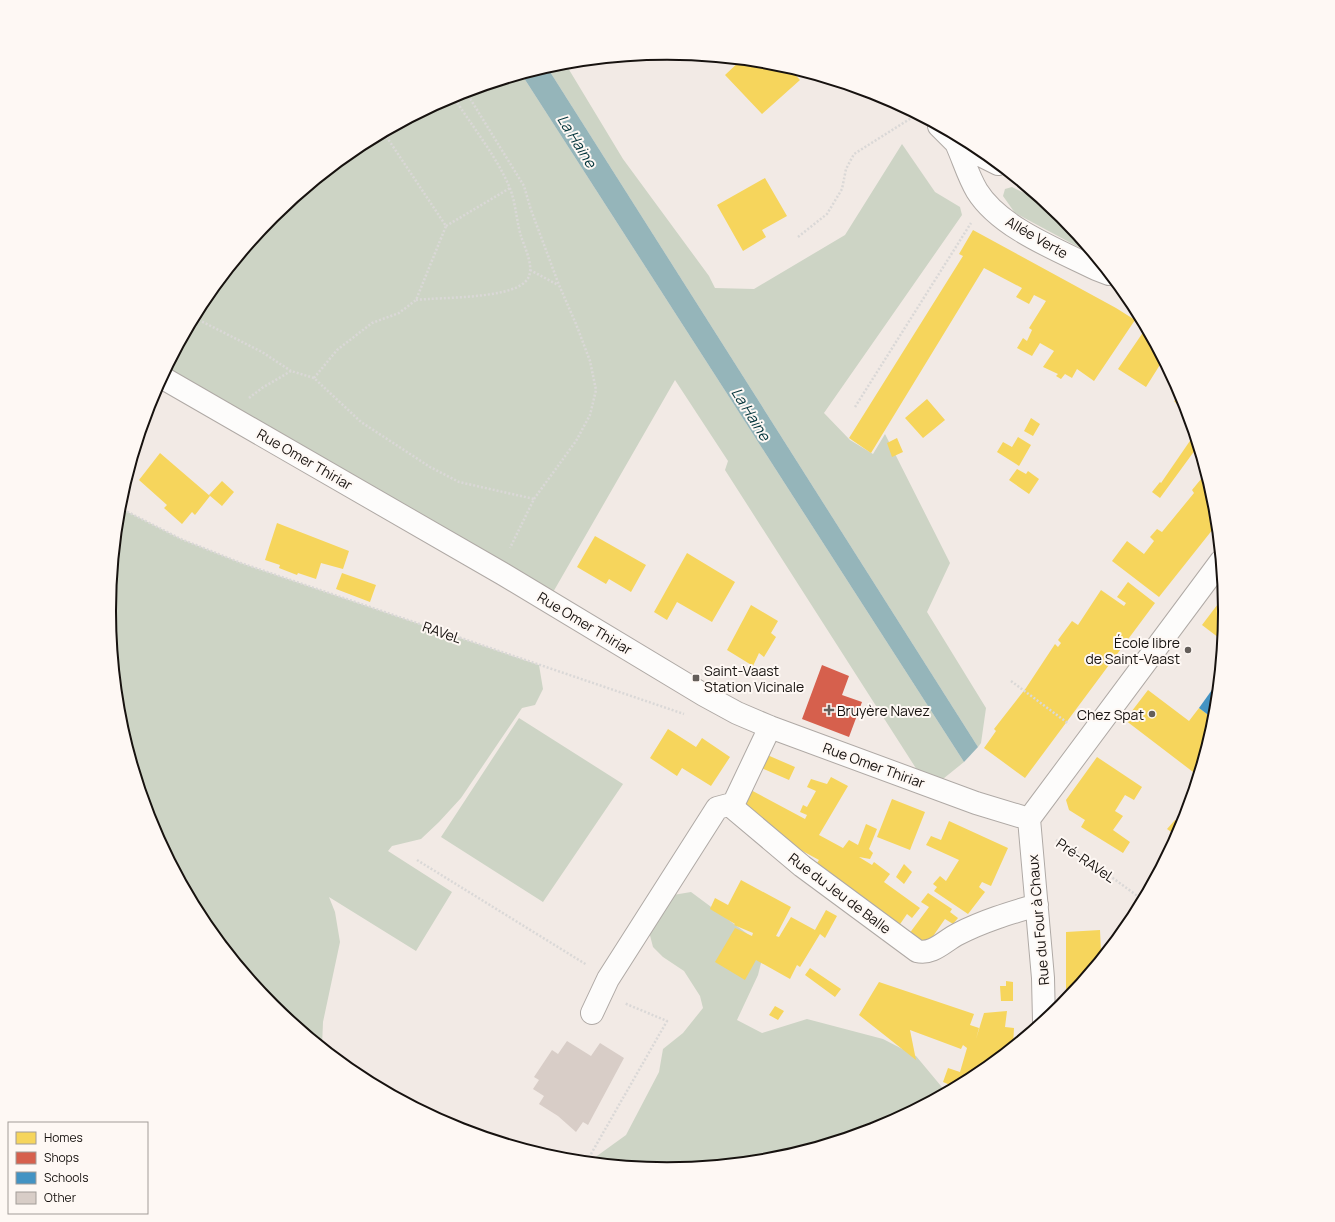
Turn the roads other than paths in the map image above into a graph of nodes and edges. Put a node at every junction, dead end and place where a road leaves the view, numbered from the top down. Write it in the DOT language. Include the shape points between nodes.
graph roads {
  1 [pos="953,140"];
  2 [pos="956,143"];
  3 [pos="965,148"];
  4 [pos="1101,271"];
  5 [pos="167,380"];
  6 [pos="1216,566"];
  7 [pos="770,727"];
  8 [pos="732,804"];
  9 [pos="1029,819"];
  10 [pos="1037,905"];
  11 [pos="592,1013"];
  12 [pos="1044,1013"];
  1 -- 2 [label="street, Allée Verte"];
  2 -- 3 [label="street, Allée Verte"];
  2 -- 4 [label="street, Allée Verte" via="977,191 998,214 1019,230"];
  5 -- 7 [label="street, Rue Omer Thiriar" via="503,574 704,695"];
  6 -- 9 [label="street"];
  7 -- 8 [label="street"];
  7 -- 9 [label="street, Rue Omer Thiriar" via="976,803"];
  8 -- 10 [label="street, Rue du Jeu de Balle" via="734,810 802,866 923,953 958,934"];
  8 -- 11 [label="street" via="717,808 605,986"];
  9 -- 10 [label="street, Rue du Four à Chaux"];
  10 -- 12 [label="street, Rue du Four à Chaux"];
}
